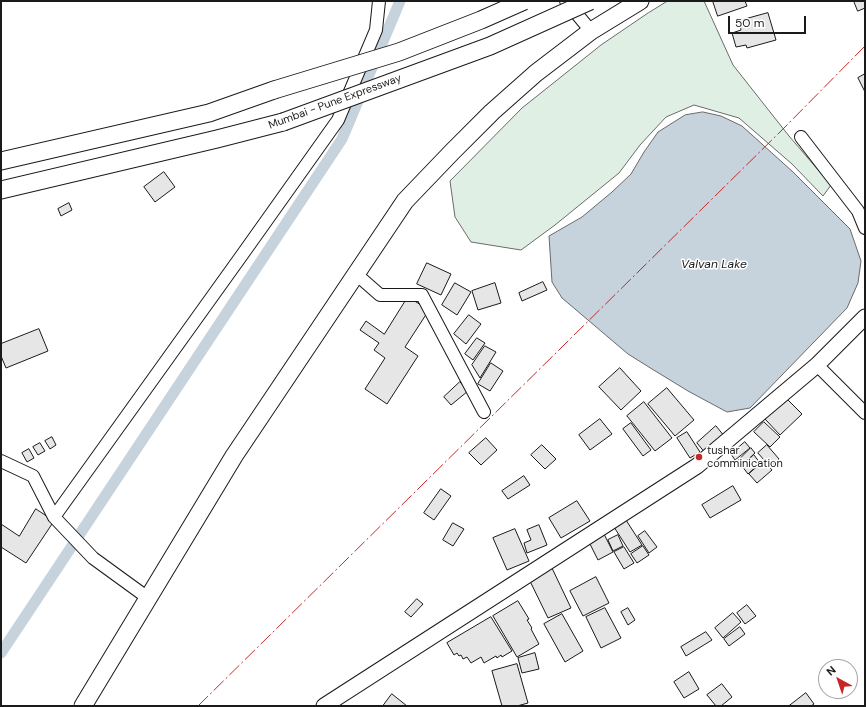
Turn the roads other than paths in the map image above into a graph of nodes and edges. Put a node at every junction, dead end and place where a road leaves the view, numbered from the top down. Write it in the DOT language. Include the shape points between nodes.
graph roads {
  1 [pos="379,1"];
  2 [pos="524,1"];
  3 [pos="566,1"];
  4 [pos="590,1"];
  5 [pos="640,1"];
  6 [pos="591,31"];
  7 [pos="801,137"];
  8 [pos="1,161"];
  9 [pos="1,190"];
  10 [pos="865,228"];
  11 [pos="356,274"];
  12 [pos="865,317"];
  13 [pos="817,365"];
  14 [pos="484,412"];
  15 [pos="865,414"];
  16 [pos="1,461"];
  17 [pos="54,517"];
  18 [pos="148,598"];
  19 [pos="83,706"];
  20 [pos="324,706"];
  1 -- 17 [label="street" via="376,30 338,120"];
  2 -- 8 [label="highway, bridge" via="399,52 209,112"];
  3 -- 6 [label="street"];
  4 -- 9 [label="highway, Mumbai - Pune Expressway, bridge" via="490,46 283,122"];
  5 -- 6 [label="highway"];
  6 -- 11 [label="highway" via="536,73 452,152 405,201"];
  7 -- 10 [label="street" via="858,211"];
  11 -- 14 [label="street" via="380,295 422,295"];
  11 -- 18 [label="highway" via="234,456"];
  12 -- 13 [label="main road"];
  13 -- 15 [label="street"];
  13 -- 20 [label="main road" via="697,466"];
  16 -- 17 [label="street" via="33,476"];
  17 -- 18 [label="street" via="93,558"];
  18 -- 19 [label="highway"];
}
